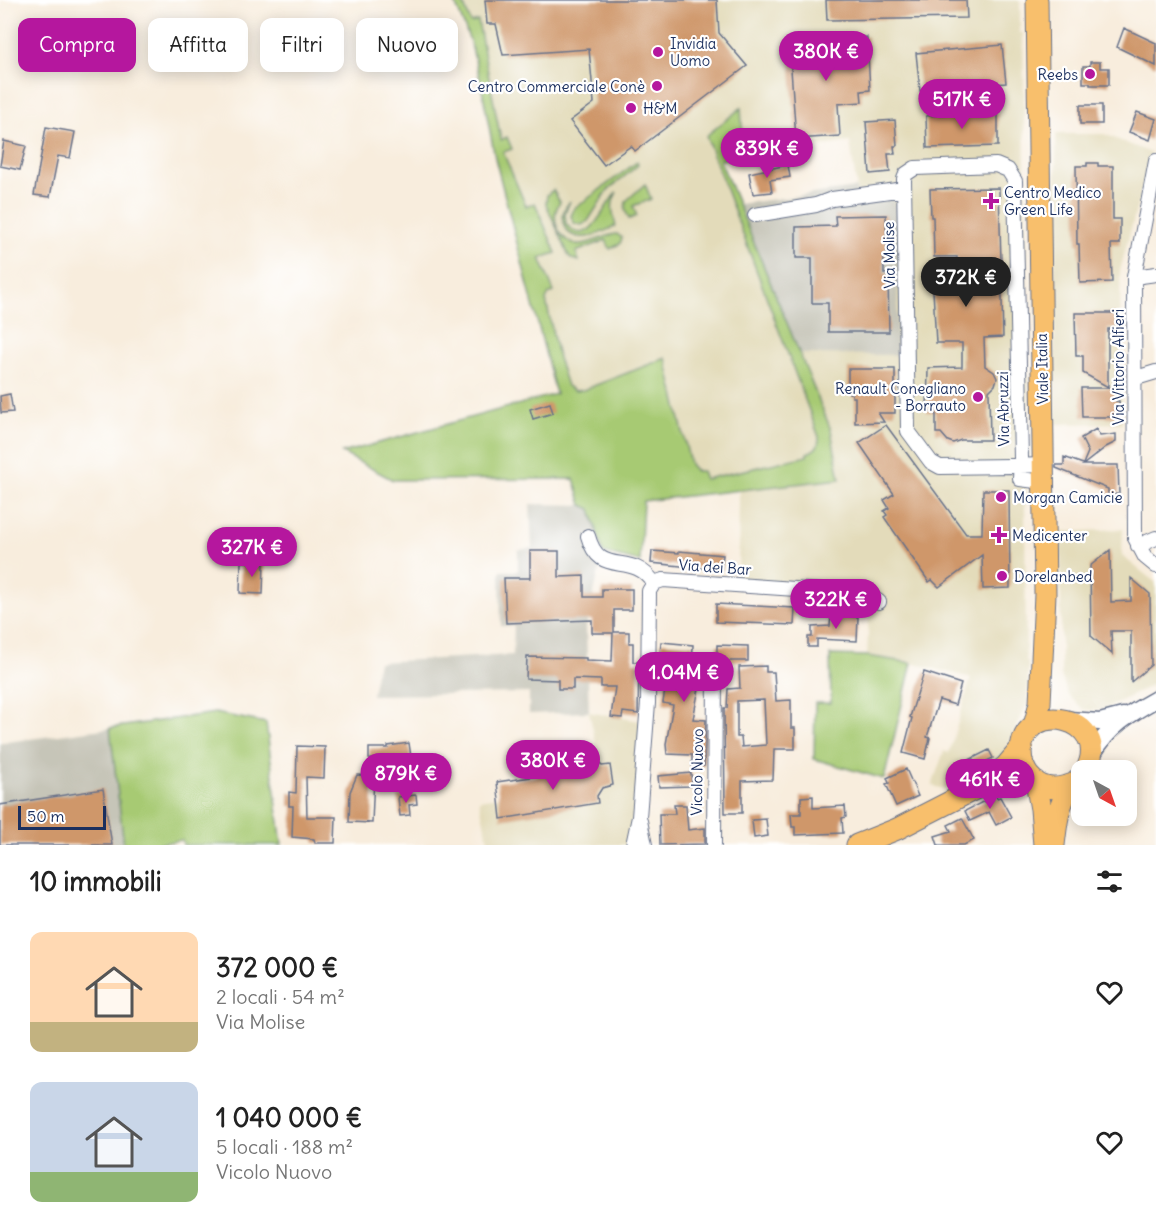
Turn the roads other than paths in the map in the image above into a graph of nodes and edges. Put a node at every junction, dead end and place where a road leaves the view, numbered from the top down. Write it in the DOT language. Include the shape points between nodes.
graph roads {
  1 [pos="1037,0"];
  2 [pos="1156,161"];
  3 [pos="904,189"];
  4 [pos="755,215"];
  5 [pos="1040,254"];
  6 [pos="1016,256"];
  7 [pos="1156,274"];
  8 [pos="1134,277"];
  9 [pos="908,356"];
  10 [pos="1156,372"];
  11 [pos="1136,378"];
  12 [pos="1020,466"];
  13 [pos="1044,474"];
  14 [pos="588,536"];
  15 [pos="1156,538"];
  16 [pos="1138,546"];
  17 [pos="1156,566"];
  18 [pos="654,582"];
  19 [pos="1045,594"];
  20 [pos="879,602"];
  21 [pos="715,664"];
  22 [pos="1156,699"];
  23 [pos="1127,714"];
  24 [pos="1068,720"];
  25 [pos="1034,726"];
  26 [pos="1022,747"];
  27 [pos="1084,760"];
  28 [pos="1090,760"];
  29 [pos="1071,779"];
  30 [pos="1035,781"];
  31 [pos="979,787"];
  32 [pos="1071,789"];
  33 [pos="639,817"];
  34 [pos="633,845"];
  35 [pos="645,845"];
  36 [pos="714,845"];
  37 [pos="857,845"];
  38 [pos="1044,845"];
  39 [pos="1054,845"];
  1 -- 5 [label="main road, Viale Italia"];
  2 -- 8 [label="street, Via Vittorio Alfieri"];
  3 -- 4 [label="street"];
  3 -- 6 [label="street" via="906,174 920,166 1003,167 1015,180"];
  3 -- 9 [label="street, Via Molise"];
  5 -- 6 [label="street"];
  5 -- 13 [label="main road, Viale Italia"];
  6 -- 12 [label="street, Via Abruzzi"];
  7 -- 8 [label="street"];
  8 -- 11 [label="street, Via Vittorio Alfieri"];
  9 -- 12 [label="street, Via Abruzzi" via="908,431 931,462 940,467"];
  10 -- 11 [label="street"];
  11 -- 16 [label="street, Via Vittorio Alfieri"];
  12 -- 13 [label="street, Via Abruzzi"];
  13 -- 19 [label="main road, Viale Italia"];
  14 -- 18 [label="street" via="593,552 600,558 638,567"];
  15 -- 16 [label="street"];
  16 -- 17 [label="street"];
  18 -- 20 [label="street, Via dei Bar" via="868,594"];
  18 -- 33 [label="street" via="649,591 648,703"];
  19 -- 24 [label="main road" via="1053,689"];
  19 -- 25 [label="main road" via="1040,703"];
  21 -- 36 [label="street, Vicolo Nuovo"];
  22 -- 23 [label="street"];
  23 -- 24 [label="street" via="1100,722"];
  23 -- 28 [label="street" via="1106,733"];
  24 -- 25 [label="main road" via="1052,718"];
  24 -- 27 [label="main road" via="1087,737"];
  25 -- 26 [label="main road"];
  26 -- 30 [label="main road" via="1024,768"];
  26 -- 31 [label="main road" via="1006,766"];
  29 -- 30 [label="main road" via="1054,789"];
  30 -- 31 [label="main road" via="1002,780"];
  30 -- 38 [label="main road"];
  31 -- 37 [label="main road"];
  32 -- 39 [label="main road" via="1060,804"];
  33 -- 34 [label="street"];
  33 -- 35 [label="street"];
}
